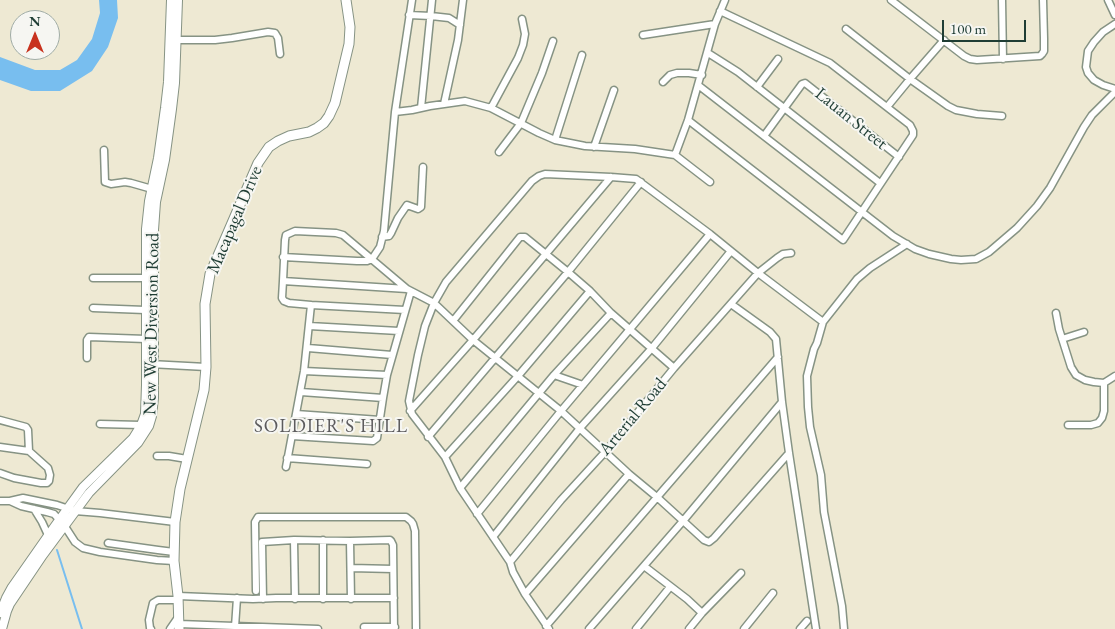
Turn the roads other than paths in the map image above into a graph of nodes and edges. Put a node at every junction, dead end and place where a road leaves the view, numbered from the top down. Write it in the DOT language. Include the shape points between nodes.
graph roads {
  1 [pos="171,0"];
  2 [pos="178,0"];
  3 [pos="346,0"];
  4 [pos="412,0"];
  5 [pos="432,0"];
  6 [pos="462,0"];
  7 [pos="725,0"];
  8 [pos="892,0"];
  9 [pos="1002,0"];
  10 [pos="1043,0"];
  11 [pos="1108,0"];
  12 [pos="720,11"];
  13 [pos="409,15"];
  14 [pos="1115,15"];
  15 [pos="431,16"];
  16 [pos="522,19"];
  17 [pos="715,24"];
  18 [pos="1115,24"];
  19 [pos="460,25"];
  20 [pos="846,29"];
  21 [pos="643,35"];
  22 [pos="177,40"];
  23 [pos="944,40"];
  24 [pos="553,41"];
  25 [pos="708,53"];
  26 [pos="280,54"];
  27 [pos="582,55"];
  28 [pos="778,59"];
  29 [pos="1003,59"];
  30 [pos="702,75"];
  31 [pos="910,79"];
  32 [pos="663,82"];
  33 [pos="698,85"];
  34 [pos="757,87"];
  35 [pos="614,90"];
  36 [pos="1115,90"];
  37 [pos="444,104"];
  38 [pos="887,107"];
  39 [pos="421,108"];
  40 [pos="491,108"];
  41 [pos="784,108"];
  42 [pos="395,112"];
  43 [pos="1002,116"];
  44 [pos="688,120"];
  45 [pos="521,123"];
  46 [pos="764,136"];
  47 [pos="555,140"];
  48 [pos="594,147"];
  49 [pos="104,150"];
  50 [pos="499,152"];
  51 [pos="675,155"];
  52 [pos="899,157"];
  53 [pos="423,167"];
  54 [pos="611,177"];
  55 [pos="640,182"];
  56 [pos="710,182"];
  57 [pos="880,183"];
  58 [pos="152,188"];
  59 [pos="862,212"];
  60 [pos="710,234"];
  61 [pos="382,238"];
  62 [pos="907,244"];
  63 [pos="731,251"];
  64 [pos="791,253"];
  65 [pos="546,254"];
  66 [pos="284,257"];
  67 [pos="372,259"];
  68 [pos="568,272"];
  69 [pos="758,274"];
  70 [pos="93,278"];
  71 [pos="145,278"];
  72 [pos="283,281"];
  73 [pos="409,290"];
  74 [pos="590,292"];
  75 [pos="434,303"];
  76 [pos="731,304"];
  77 [pos="311,305"];
  78 [pos="93,308"];
  79 [pos="145,310"];
  80 [pos="405,310"];
  81 [pos="611,313"];
  82 [pos="1056,313"];
  83 [pos="453,321"];
  84 [pos="823,322"];
  85 [pos="309,326"];
  86 [pos="630,329"];
  87 [pos="399,331"];
  88 [pos="1084,332"];
  89 [pos="146,339"];
  90 [pos="1062,339"];
  91 [pos="473,340"];
  92 [pos="308,348"];
  93 [pos="652,348"];
  94 [pos="392,355"];
  95 [pos="778,357"];
  96 [pos="87,358"];
  97 [pos="496,358"];
  98 [pos="150,364"];
  99 [pos="206,368"];
  100 [pos="674,368"];
  101 [pos="304,370"];
  102 [pos="387,375"];
  103 [pos="554,375"];
  104 [pos="518,376"];
  105 [pos="1115,376"];
  106 [pos="1104,383"];
  107 [pos="583,385"];
  108 [pos="301,392"];
  109 [pos="539,393"];
  110 [pos="383,398"];
  111 [pos="782,402"];
  112 [pos="410,411"];
  113 [pos="561,411"];
  114 [pos="296,414"];
  115 [pos="0,420"];
  116 [pos="380,420"];
  117 [pos="100,424"];
  118 [pos="141,425"];
  119 [pos="1068,425"];
  120 [pos="580,428"];
  121 [pos="292,436"];
  122 [pos="428,437"];
  123 [pos="0,447"];
  124 [pos="29,451"];
  125 [pos="606,451"];
  126 [pos="789,453"];
  127 [pos="157,456"];
  128 [pos="445,457"];
  129 [pos="287,458"];
  130 [pos="187,459"];
  131 [pos="367,464"];
  132 [pos="286,467"];
  133 [pos="0,473"];
  134 [pos="629,474"];
  135 [pos="460,488"];
  136 [pos="658,498"];
  137 [pos="0,501"];
  138 [pos="10,501"];
  139 [pos="42,502"];
  140 [pos="71,509"];
  141 [pos="37,510"];
  142 [pos="477,514"];
  143 [pos="684,520"];
  144 [pos="62,522"];
  145 [pos="175,522"];
  146 [pos="48,535"];
  147 [pos="493,537"];
  148 [pos="294,540"];
  149 [pos="323,540"];
  150 [pos="350,542"];
  151 [pos="158,550"];
  152 [pos="100,552"];
  153 [pos="174,556"];
  154 [pos="157,560"];
  155 [pos="510,562"];
  156 [pos="644,566"];
  157 [pos="351,568"];
  158 [pos="393,569"];
  159 [pos="742,573"];
  160 [pos="670,587"];
  161 [pos="256,592"];
  162 [pos="773,593"];
  163 [pos="525,594"];
  164 [pos="178,598"];
  165 [pos="237,598"];
  166 [pos="323,598"];
  167 [pos="394,598"];
  168 [pos="263,599"];
  169 [pos="295,599"];
  170 [pos="351,599"];
  171 [pos="0,613"];
  172 [pos="702,613"];
  173 [pos="807,621"];
  174 [pos="177,624"];
  175 [pos="235,627"];
  176 [pos="548,627"];
  177 [pos="364,628"];
  178 [pos="394,628"];
  179 [pos="2,629"];
  180 [pos="151,629"];
  181 [pos="318,629"];
  182 [pos="416,629"];
  183 [pos="589,629"];
  184 [pos="636,629"];
  185 [pos="689,629"];
  186 [pos="744,629"];
  187 [pos="800,629"];
  188 [pos="816,629"];
  189 [pos="844,629"];
  1 -- 58 [label="street, New West Diversion Road" via="167,91"];
  2 -- 22 [label="street, New West Diversion Road"];
  3 -- 99 [label="main road, Macapagal Drive" via="350,27 348,44 329,116 317,128 289,136 269,147 258,163 210,274 205,304"];
  4 -- 13 [label="street"];
  5 -- 15 [label="street"];
  6 -- 19 [label="street"];
  7 -- 12 [label="street"];
  8 -- 23 [label="street"];
  9 -- 29 [label="street"];
  10 -- 29 [label="street" via="1042,54"];
  11 -- 14 [label="street"];
  12 -- 17 [label="street"];
  12 -- 38 [label="street" via="830,63"];
  13 -- 15 [label="street"];
  13 -- 42 [label="street"];
  15 -- 19 [label="street" via="449,18"];
  15 -- 39 [label="street"];
  16 -- 40 [label="street" via="523,46"];
  17 -- 21 [label="street"];
  17 -- 25 [label="street"];
  18 -- 36 [label="street" via="1088,50 1086,67 1094,80"];
  19 -- 37 [label="street"];
  20 -- 31 [label="street"];
  22 -- 26 [label="street" via="215,40 268,32 278,38"];
  22 -- 98 [label="street, New West Diversion Road" via="172,109 156,202"];
  23 -- 29 [label="street" via="970,59"];
  23 -- 31 [label="street"];
  24 -- 45 [label="street"];
  25 -- 30 [label="street"];
  25 -- 34 [label="street"];
  27 -- 47 [label="street"];
  28 -- 34 [label="street"];
  30 -- 32 [label="street" via="677,73"];
  30 -- 33 [label="street"];
  31 -- 38 [label="street"];
  31 -- 43 [label="street" via="956,110"];
  33 -- 44 [label="street"];
  33 -- 46 [label="street"];
  34 -- 41 [label="street"];
  35 -- 48 [label="street"];
  36 -- 62 [label="street" via="1092,115 1037,206 989,252 976,259 951,259"];
  37 -- 39 [label="street"];
  37 -- 40 [label="street" via="465,101"];
  38 -- 52 [label="street" via="913,131"];
  39 -- 42 [label="street"];
  40 -- 45 [label="street"];
  41 -- 46 [label="street"];
  41 -- 52 [label="street, Lauan Street" via="805,83"];
  41 -- 57 [label="street"];
  42 -- 61 [label="street"];
  44 -- 51 [label="street"];
  44 -- 59 [label="street" via="843,240"];
  45 -- 47 [label="street"];
  45 -- 50 [label="street"];
  46 -- 59 [label="street"];
  47 -- 48 [label="street"];
  48 -- 51 [label="street"];
  49 -- 58 [label="street" via="105,182 125,182"];
  51 -- 56 [label="street"];
  52 -- 57 [label="street"];
  53 -- 61 [label="street" via="421,207 406,205 395,229"];
  54 -- 55 [label="street"];
  54 -- 65 [label="street"];
  54 -- 75 [label="street" via="539,176 446,282"];
  55 -- 60 [label="street"];
  55 -- 68 [label="street"];
  57 -- 59 [label="street"];
  58 -- 71 [label="street, New West Diversion Road" via="147,212"];
  59 -- 62 [label="street"];
  60 -- 63 [label="street"];
  60 -- 86 [label="street"];
  61 -- 67 [label="street"];
  62 -- 84 [label="street" via="857,279"];
  63 -- 69 [label="street"];
  63 -- 93 [label="street"];
  64 -- 69 [label="street, Arterial Road" via="783,254"];
  65 -- 68 [label="street"];
  65 -- 83 [label="street" via="520,237"];
  65 -- 91 [label="street"];
  66 -- 67 [label="street"];
  66 -- 67 [label="street" via="286,235 295,231 340,234"];
  66 -- 72 [label="street"];
  67 -- 73 [label="street"];
  68 -- 74 [label="street"];
  68 -- 97 [label="street"];
  69 -- 76 [label="street, Arterial Road"];
  69 -- 84 [label="street"];
  70 -- 71 [label="street"];
  71 -- 79 [label="street, New West Diversion Road"];
  72 -- 73 [label="street"];
  72 -- 77 [label="street" via="284,301"];
  73 -- 75 [label="street"];
  73 -- 80 [label="street"];
  74 -- 81 [label="street"];
  74 -- 104 [label="street"];
  75 -- 83 [label="street"];
  75 -- 112 [label="street" via="425,326 409,394"];
  76 -- 95 [label="street" via="774,336"];
  76 -- 100 [label="street, Arterial Road"];
  77 -- 80 [label="street"];
  77 -- 85 [label="street"];
  78 -- 79 [label="street"];
  79 -- 89 [label="street, New West Diversion Road"];
  80 -- 87 [label="street"];
  81 -- 86 [label="street"];
  81 -- 103 [label="street"];
  82 -- 90 [label="street"];
  83 -- 91 [label="street"];
  84 -- 189 [label="street" via="808,376 808,407"];
  85 -- 87 [label="street"];
  85 -- 92 [label="street"];
  86 -- 93 [label="street"];
  86 -- 107 [label="street"];
  87 -- 94 [label="street"];
  88 -- 90 [label="street"];
  89 -- 96 [label="street" via="89,337"];
  89 -- 98 [label="street, New West Diversion Road"];
  90 -- 106 [label="street" via="1076,375"];
  91 -- 97 [label="street"];
  91 -- 112 [label="street"];
  92 -- 94 [label="street"];
  92 -- 101 [label="street"];
  93 -- 100 [label="street"];
  93 -- 120 [label="street"];
  94 -- 102 [label="street"];
  95 -- 111 [label="street"];
  95 -- 136 [label="street"];
  97 -- 104 [label="street"];
  97 -- 122 [label="street"];
  98 -- 99 [label="street"];
  98 -- 118 [label="street, New West Diversion Road"];
  98 -- 140 [label="street, New West Diversion Road" via="153,408 149,426 131,451"];
  99 -- 130 [label="main road, Macapagal Drive" via="204,390"];
  100 -- 125 [label="street, Arterial Road"];
  101 -- 102 [label="street"];
  101 -- 108 [label="street"];
  102 -- 110 [label="street"];
  103 -- 107 [label="street"];
  103 -- 109 [label="street"];
  104 -- 109 [label="street"];
  104 -- 128 [label="street"];
  105 -- 106 [label="street"];
  106 -- 119 [label="street" via="1104,411 1098,423"];
  107 -- 113 [label="street"];
  108 -- 110 [label="street"];
  108 -- 114 [label="street"];
  109 -- 113 [label="street"];
  109 -- 135 [label="street"];
  110 -- 116 [label="street"];
  111 -- 126 [label="street"];
  111 -- 143 [label="street"];
  112 -- 122 [label="street"];
  113 -- 120 [label="street"];
  113 -- 142 [label="street"];
  114 -- 116 [label="street"];
  114 -- 121 [label="street"];
  115 -- 124 [label="street" via="26,427"];
  116 -- 121 [label="street" via="377,438 373,441"];
  117 -- 118 [label="street"];
  118 -- 140 [label="street, New West Diversion Road" via="133,438 83,488"];
  120 -- 125 [label="street"];
  120 -- 147 [label="street"];
  121 -- 129 [label="street"];
  122 -- 128 [label="street"];
  123 -- 124 [label="street"];
  124 -- 133 [label="street" via="48,468 47,483"];
  125 -- 134 [label="street"];
  125 -- 155 [label="street, Arterial Road"];
  126 -- 143 [label="street" via="709,542"];
  126 -- 188 [label="street"];
  127 -- 130 [label="street"];
  128 -- 135 [label="street"];
  129 -- 131 [label="street"];
  129 -- 132 [label="street"];
  130 -- 145 [label="main road, Macapagal Drive"];
  134 -- 136 [label="street"];
  134 -- 163 [label="street"];
  135 -- 142 [label="street"];
  136 -- 143 [label="street"];
  136 -- 176 [label="street"];
  137 -- 138 [label="street"];
  138 -- 139 [label="street" via="23,498"];
  138 -- 141 [label="street"];
  139 -- 140 [label="street"];
  139 -- 141 [label="street"];
  140 -- 144 [label="street, New West Diversion Road"];
  140 -- 145 [label="street"];
  141 -- 144 [label="street" via="51,512"];
  141 -- 146 [label="street"];
  142 -- 147 [label="street"];
  143 -- 156 [label="street"];
  144 -- 146 [label="street, New West Diversion Road"];
  144 -- 152 [label="street" via="78,546"];
  144 -- 179 [label="street, New West Diversion Road" via="14,598"];
  145 -- 153 [label="main road, Macapagal Drive"];
  146 -- 171 [label="street, New West Diversion Road" via="12,587"];
  147 -- 155 [label="street"];
  148 -- 149 [label="street"];
  148 -- 168 [label="street" via="262,542"];
  148 -- 169 [label="street"];
  149 -- 150 [label="street"];
  149 -- 166 [label="street"];
  150 -- 157 [label="street"];
  150 -- 158 [label="street" via="391,540"];
  151 -- 152 [label="street" via="108,540"];
  151 -- 153 [label="street"];
  151 -- 154 [label="street"];
  152 -- 154 [label="street"];
  153 -- 154 [label="street"];
  153 -- 164 [label="main road, Macapagal Drive"];
  155 -- 163 [label="street"];
  156 -- 160 [label="street"];
  156 -- 183 [label="street"];
  157 -- 158 [label="street"];
  157 -- 170 [label="street"];
  158 -- 167 [label="street"];
  159 -- 172 [label="street"];
  160 -- 172 [label="street"];
  160 -- 184 [label="street"];
  161 -- 182 [label="street" via="255,522 258,517 406,517 415,530"];
  162 -- 186 [label="street"];
  163 -- 176 [label="street"];
  164 -- 165 [label="street"];
  164 -- 174 [label="main road, Macapagal Drive"];
  164 -- 180 [label="street" via="153,603 149,620"];
  165 -- 168 [label="street"];
  165 -- 175 [label="street"];
  166 -- 169 [label="street"];
  166 -- 170 [label="street"];
  167 -- 170 [label="street"];
  167 -- 178 [label="street"];
  168 -- 169 [label="street"];
  172 -- 185 [label="street"];
  173 -- 187 [label="street"];
  174 -- 175 [label="street"];
  175 -- 181 [label="street"];
  177 -- 178 [label="street"];
}
